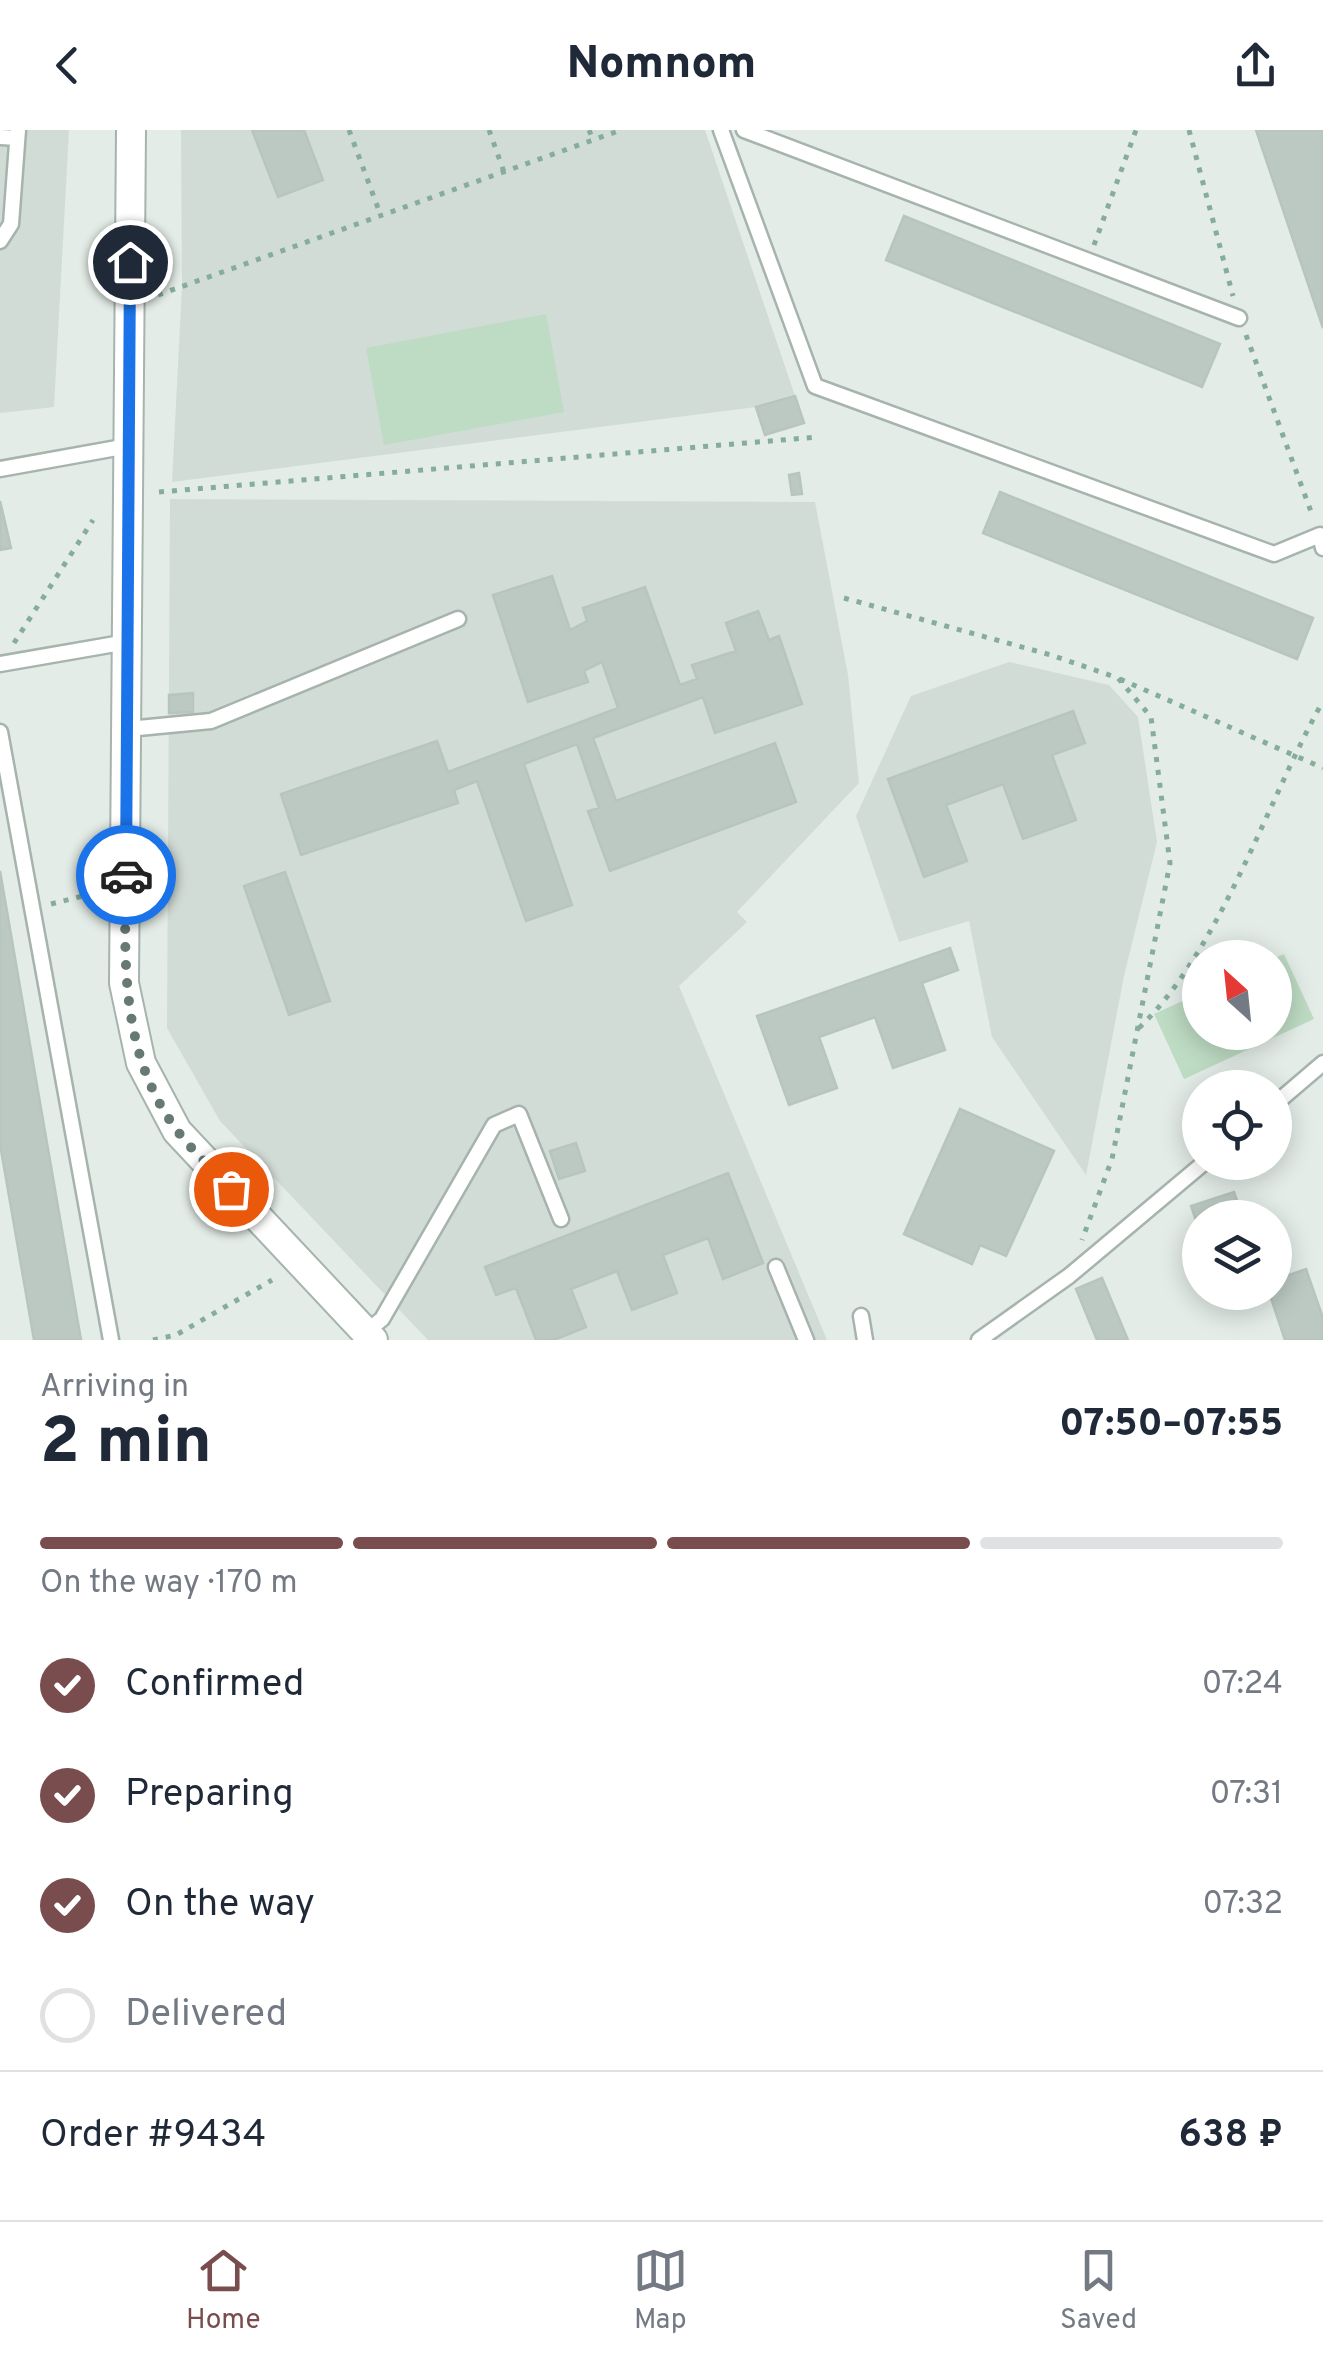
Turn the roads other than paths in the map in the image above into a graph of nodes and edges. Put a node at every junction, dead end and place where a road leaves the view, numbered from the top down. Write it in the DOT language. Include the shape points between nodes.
graph roads {
  1 [pos="132,130"];
  2 [pos="721,130"];
  3 [pos="744,130"];
  4 [pos="18,134"];
  5 [pos="0,137"];
  6 [pos="0,241"];
  7 [pos="1239,318"];
  8 [pos="128,446"];
  9 [pos="0,469"];
  10 [pos="1322,539"];
  11 [pos="458,619"];
  12 [pos="127,642"];
  13 [pos="0,664"];
  14 [pos="128,728"];
  15 [pos="0,732"];
  16 [pos="1323,1064"];
  17 [pos="1292,1090"];
  18 [pos="1184,1180"];
  19 [pos="562,1219"];
  20 [pos="776,1268"];
  21 [pos="861,1316"];
  22 [pos="369,1336"];
  23 [pos="111,1340"];
  24 [pos="806,1340"];
  25 [pos="865,1340"];
  26 [pos="979,1340"];
  1 -- 8 [label="street"];
  2 -- 10 [label="lane" via="815,386 1274,554"];
  3 -- 7 [label="lane"];
  4 -- 5 [label="lane"];
  4 -- 6 [label="lane" via="11,224"];
  8 -- 9 [label="lane"];
  8 -- 12 [label="street"];
  11 -- 14 [label="lane" via="211,720"];
  12 -- 13 [label="lane"];
  12 -- 14 [label="street"];
  14 -- 22 [label="street" via="124,983 141,1063 177,1131"];
  15 -- 23 [label="lane"];
  16 -- 17 [label="lane"];
  18 -- 26 [label="lane" via="1069,1276"];
  19 -- 22 [label="lane" via="519,1114 494,1125"];
  20 -- 24 [label="lane"];
  21 -- 25 [label="lane"];
}
